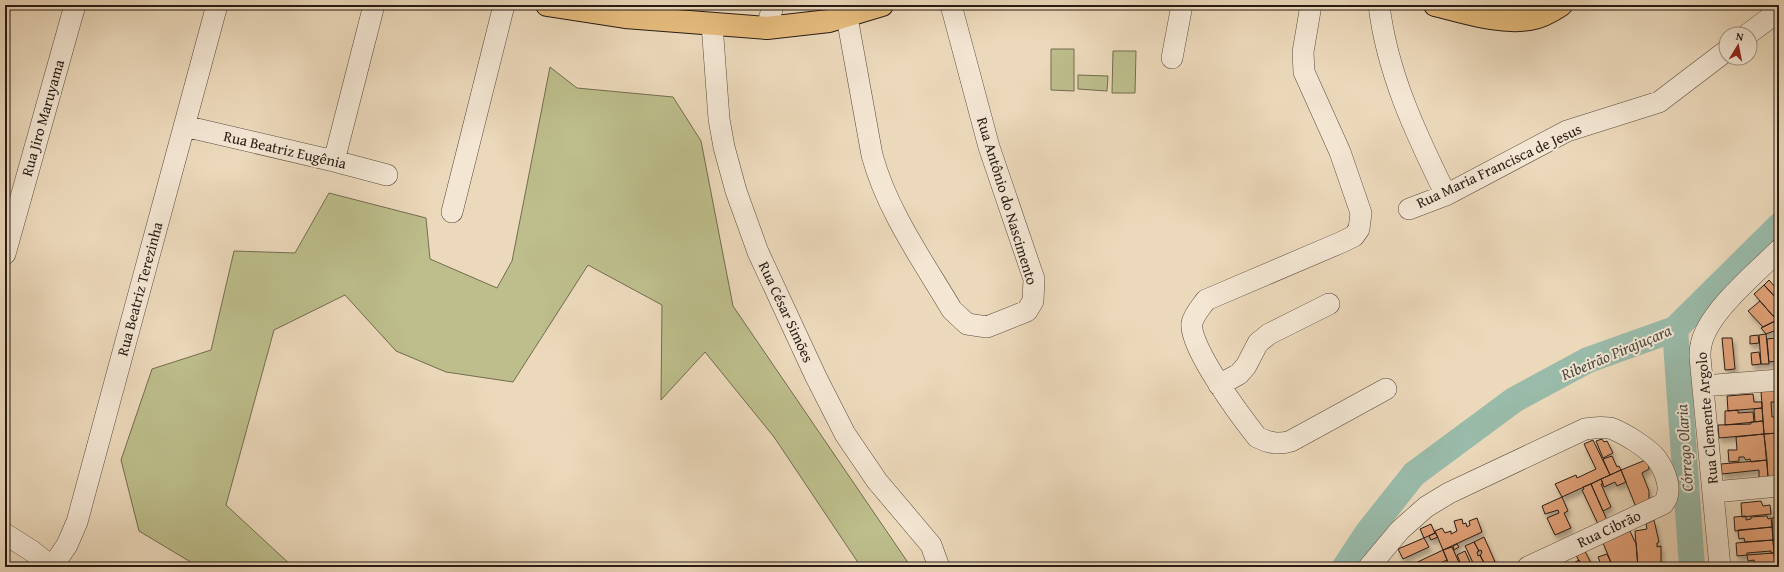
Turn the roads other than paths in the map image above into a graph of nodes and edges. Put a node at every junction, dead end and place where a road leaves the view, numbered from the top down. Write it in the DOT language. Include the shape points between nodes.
graph roads {
  1 [pos="75,5"];
  2 [pos="217,5"];
  3 [pos="374,5"];
  4 [pos="504,5"];
  5 [pos="547,5"];
  6 [pos="773,5"];
  7 [pos="882,5"];
  8 [pos="951,5"];
  9 [pos="1182,5"];
  10 [pos="1310,5"];
  11 [pos="1379,5"];
  12 [pos="1435,5"];
  13 [pos="1561,5"];
  14 [pos="573,7"];
  15 [pos="1779,11"];
  16 [pos="847,17"];
  17 [pos="712,24"];
  18 [pos="1758,27"];
  19 [pos="767,28"];
  20 [pos="1718,57"];
  21 [pos="1172,58"];
  22 [pos="184,126"];
  23 [pos="334,161"];
  24 [pos="387,175"];
  25 [pos="1446,195"];
  26 [pos="1409,209"];
  27 [pos="452,212"];
  28 [pos="1779,250"];
  29 [pos="5,254"];
  30 [pos="1329,304"];
  31 [pos="1779,380"];
  32 [pos="1219,385"];
  33 [pos="1703,386"];
  34 [pos="1386,389"];
  35 [pos="1779,486"];
  36 [pos="1714,492"];
  37 [pos="5,534"];
  38 [pos="1378,563"];
  39 [pos="52,567"];
  40 [pos="939,567"];
  41 [pos="1528,567"];
  42 [pos="1720,567"];
  1 -- 29 [label="street, Rua Jiro Maruyama"];
  2 -- 22 [label="street, Rua Beatriz Terezinha"];
  3 -- 23 [label="street"];
  4 -- 27 [label="street"];
  5 -- 14 [label="main road"];
  6 -- 19 [label="street"];
  7 -- 16 [label="main road"];
  8 -- 16 [label="street, Rua Antônio do Nascimento" via="989,147 1034,279 1033,301 1027,311 988,327 967,324 952,310 887,198 872,155"];
  9 -- 21 [label="street"];
  10 -- 32 [label="street" via="1303,52 1304,72 1340,152 1361,213 1359,229 1354,236 1342,242 1206,300 1196,313 1192,324 1193,336"];
  11 -- 25 [label="street" via="1384,38 1398,87 1421,144"];
  12 -- 13 [label="main road" via="1488,17 1530,19 1548,14"];
  14 -- 17 [label="main road" via="625,17"];
  15 -- 18 [label="street"];
  16 -- 19 [label="main road"];
  17 -- 19 [label="main road"];
  17 -- 40 [label="street, Rua César Simões" via="724,147 736,191 758,252 845,434 877,481 931,545"];
  20 -- 25 [label="street, Rua Maria Francisca de Jesus" via="1658,102 1567,131"];
  22 -- 23 [label="street, Rua Beatriz Eugênia"];
  22 -- 39 [label="street, Rua Beatriz Terezinha" via="78,522 68,545"];
  23 -- 24 [label="street, Rua Beatriz Eugênia"];
  25 -- 26 [label="street, Rua Maria Francisca de Jesus"];
  28 -- 33 [label="street, Rua Clemente Argolo" via="1720,309 1706,331 1700,357"];
  30 -- 32 [label="street" via="1269,334 1258,344 1239,374"];
  31 -- 33 [label="street"];
  32 -- 34 [label="street" via="1257,437 1274,443 1291,441"];
  33 -- 36 [label="street, Rua Clemente Argolo"];
  35 -- 36 [label="street"];
  36 -- 42 [label="street, Rua Clemente Argolo"];
  37 -- 39 [label="street"];
  38 -- 41 [label="street, Rua Cibrão" via="1400,530 1426,506 1585,429 1612,429 1634,441 1656,458 1668,484 1669,493 1667,499 1658,507"];
}
